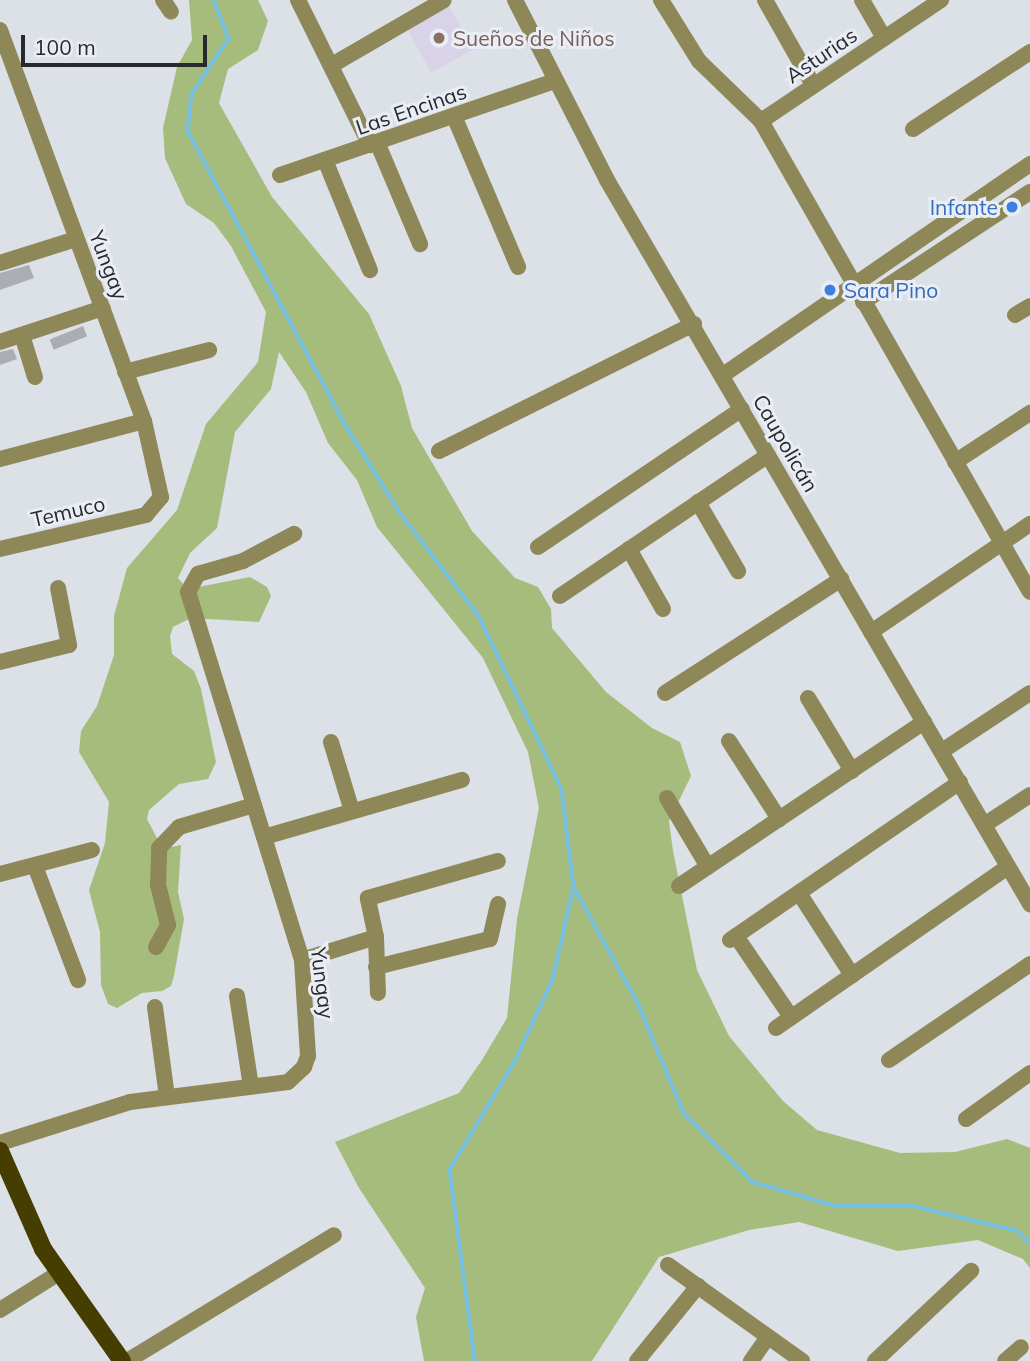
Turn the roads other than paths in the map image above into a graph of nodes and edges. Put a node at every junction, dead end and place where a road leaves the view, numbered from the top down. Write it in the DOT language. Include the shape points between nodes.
graph roads {
  1 [pos="299,0"];
  2 [pos="444,0"];
  3 [pos="515,0"];
  4 [pos="662,0"];
  5 [pos="765,0"];
  6 [pos="862,0"];
  7 [pos="941,0"];
  8 [pos="0,30"];
  9 [pos="884,38"];
  10 [pos="1030,52"];
  11 [pos="332,65"];
  12 [pos="6,67"];
  13 [pos="555,81"];
  14 [pos="813,85"];
  15 [pos="454,116"];
  16 [pos="761,121"];
  17 [pos="913,129"];
  18 [pos="373,144"];
  19 [pos="325,160"];
  20 [pos="1030,164"];
  21 [pos="279,175"];
  22 [pos="1030,192"];
  23 [pos="76,239"];
  24 [pos="420,244"];
  25 [pos="0,264"];
  26 [pos="518,267"];
  27 [pos="370,270"];
  28 [pos="853,284"];
  29 [pos="863,302"];
  30 [pos="1030,306"];
  31 [pos="103,308"];
  32 [pos="1015,315"];
  33 [pos="694,324"];
  34 [pos="22,335"];
  35 [pos="0,342"];
  36 [pos="209,350"];
  37 [pos="125,372"];
  38 [pos="723,375"];
  39 [pos="36,377"];
  40 [pos="742,409"];
  41 [pos="1030,413"];
  42 [pos="144,421"];
  43 [pos="439,451"];
  44 [pos="768,455"];
  45 [pos="0,459"];
  46 [pos="954,462"];
  47 [pos="698,502"];
  48 [pos="146,515"];
  49 [pos="1030,524"];
  50 [pos="294,534"];
  51 [pos="1001,543"];
  52 [pos="538,547"];
  53 [pos="0,549"];
  54 [pos="629,549"];
  55 [pos="738,571"];
  56 [pos="841,579"];
  57 [pos="58,588"];
  58 [pos="1030,592"];
  59 [pos="560,596"];
  60 [pos="663,608"];
  61 [pos="871,632"];
  62 [pos="0,662"];
  63 [pos="665,693"];
  64 [pos="1030,693"];
  65 [pos="808,698"];
  66 [pos="924,722"];
  67 [pos="729,741"];
  68 [pos="331,742"];
  69 [pos="942,751"];
  70 [pos="852,771"];
  71 [pos="462,779"];
  72 [pos="960,782"];
  73 [pos="1030,795"];
  74 [pos="667,798"];
  75 [pos="254,806"];
  76 [pos="352,811"];
  77 [pos="779,819"];
  78 [pos="984,824"];
  79 [pos="264,836"];
  80 [pos="92,850"];
  81 [pos="498,861"];
  82 [pos="34,866"];
  83 [pos="708,867"];
  84 [pos="1008,867"];
  85 [pos="0,874"];
  86 [pos="679,886"];
  87 [pos="799,892"];
  88 [pos="1029,898"];
  89 [pos="498,904"];
  90 [pos="376,937"];
  91 [pos="156,947"];
  92 [pos="302,960"];
  93 [pos="1030,964"];
  94 [pos="376,967"];
  95 [pos="852,975"];
  96 [pos="78,980"];
  97 [pos="377,993"];
  98 [pos="237,996"];
  99 [pos="155,1007"];
  100 [pos="790,1017"];
  101 [pos="776,1028"];
  102 [pos="889,1060"];
  103 [pos="1030,1073"];
  104 [pos="251,1086"];
  105 [pos="167,1097"];
  106 [pos="966,1119"];
  107 [pos="0,1143"];
  108 [pos="0,1151"];
  109 [pos="334,1236"];
  110 [pos="668,1265"];
  111 [pos="971,1271"];
  112 [pos="59,1273"];
  113 [pos="698,1286"];
  114 [pos="0,1310"];
  115 [pos="768,1337"];
  116 [pos="1021,1348"];
  117 [pos="122,1361"];
  118 [pos="127,1361"];
  119 [pos="637,1361"];
  120 [pos="751,1361"];
  121 [pos="802,1361"];
  122 [pos="875,1361"];
  123 [pos="1005,1361"];
  1 -- 11 [label="street"];
  2 -- 11 [label="street"];
  3 -- 13 [label="street, Caupolicán"];
  4 -- 16 [label="street" via="699,61"];
  5 -- 14 [label="street"];
  6 -- 9 [label="street"];
  7 -- 9 [label="street, Asturias"];
  8 -- 12 [label="street, Yungay"];
  9 -- 14 [label="street, Asturias"];
  10 -- 17 [label="street"];
  11 -- 18 [label="street"];
  12 -- 23 [label="street, Yungay"];
  13 -- 15 [label="street, Las Encinas"];
  13 -- 33 [label="street, Caupolicán" via="607,180"];
  14 -- 16 [label="street, Asturias"];
  15 -- 18 [label="street, Las Encinas"];
  15 -- 26 [label="street"];
  16 -- 28 [label="street"];
  18 -- 19 [label="street, Las Encinas"];
  18 -- 24 [label="street"];
  19 -- 21 [label="street, Las Encinas"];
  19 -- 27 [label="street"];
  20 -- 28 [label="street"];
  22 -- 29 [label="street"];
  23 -- 25 [label="street"];
  23 -- 31 [label="street, Yungay"];
  28 -- 29 [label="street"];
  28 -- 38 [label="street"];
  29 -- 46 [label="street"];
  30 -- 32 [label="street"];
  31 -- 34 [label="street"];
  31 -- 37 [label="street, Yungay"];
  33 -- 38 [label="street, Caupolicán"];
  33 -- 43 [label="street"];
  34 -- 35 [label="street"];
  34 -- 39 [label="street"];
  36 -- 37 [label="street"];
  37 -- 42 [label="street, Yungay"];
  38 -- 40 [label="street, Caupolicán"];
  40 -- 44 [label="street, Caupolicán"];
  40 -- 52 [label="street"];
  41 -- 46 [label="street"];
  42 -- 45 [label="street"];
  42 -- 48 [label="street, Yungay" via="161,497"];
  44 -- 47 [label="street"];
  44 -- 56 [label="street, Caupolicán"];
  46 -- 51 [label="street"];
  47 -- 54 [label="street"];
  47 -- 55 [label="street"];
  48 -- 53 [label="street, Temuco"];
  49 -- 51 [label="street"];
  50 -- 75 [label="street, Yungay" via="252,558 198,574 189,587"];
  51 -- 58 [label="street"];
  51 -- 61 [label="street"];
  54 -- 59 [label="street"];
  54 -- 60 [label="street"];
  56 -- 61 [label="street, Caupolicán"];
  56 -- 63 [label="street"];
  57 -- 62 [label="street" via="69,645"];
  61 -- 66 [label="street, Caupolicán"];
  64 -- 69 [label="street"];
  65 -- 70 [label="street"];
  66 -- 69 [label="street, Caupolicán"];
  66 -- 70 [label="street"];
  67 -- 77 [label="street"];
  68 -- 76 [label="street"];
  69 -- 72 [label="street, Caupolicán"];
  70 -- 77 [label="street"];
  71 -- 76 [label="street"];
  72 -- 78 [label="street, Caupolicán"];
  72 -- 87 [label="street"];
  73 -- 78 [label="street"];
  74 -- 83 [label="street"];
  75 -- 79 [label="street, Yungay"];
  75 -- 91 [label="street" via="179,827 159,848 158,885 168,925"];
  76 -- 79 [label="street"];
  77 -- 83 [label="street"];
  78 -- 84 [label="street, Caupolicán"];
  79 -- 92 [label="street, Yungay"];
  80 -- 82 [label="street"];
  81 -- 90 [label="street" via="368,898"];
  82 -- 85 [label="street"];
  82 -- 96 [label="street"];
  83 -- 86 [label="street"];
  84 -- 88 [label="street, Caupolicán"];
  84 -- 95 [label="street"];
  87 -- 95 [label="street"];
  87 -- 100 [label="street" via="733,938"];
  89 -- 94 [label="street" via="490,939"];
  90 -- 92 [label="street"];
  90 -- 94 [label="street"];
  92 -- 104 [label="street, Yungay" via="307,1062 288,1082"];
  93 -- 102 [label="street"];
  94 -- 97 [label="street"];
  95 -- 100 [label="street"];
  98 -- 104 [label="street"];
  99 -- 105 [label="street"];
  100 -- 101 [label="street"];
  103 -- 106 [label="street"];
  104 -- 105 [label="street, Yungay"];
  105 -- 107 [label="street, Yungay" via="130,1102"];
  108 -- 112 [label="main road" via="24,1212"];
  109 -- 118 [label="street"];
  110 -- 113 [label="street"];
  111 -- 122 [label="street"];
  112 -- 114 [label="street"];
  112 -- 117 [label="main road"];
  113 -- 115 [label="street"];
  113 -- 119 [label="street"];
  115 -- 120 [label="street"];
  115 -- 121 [label="street"];
  116 -- 123 [label="street"];
}
